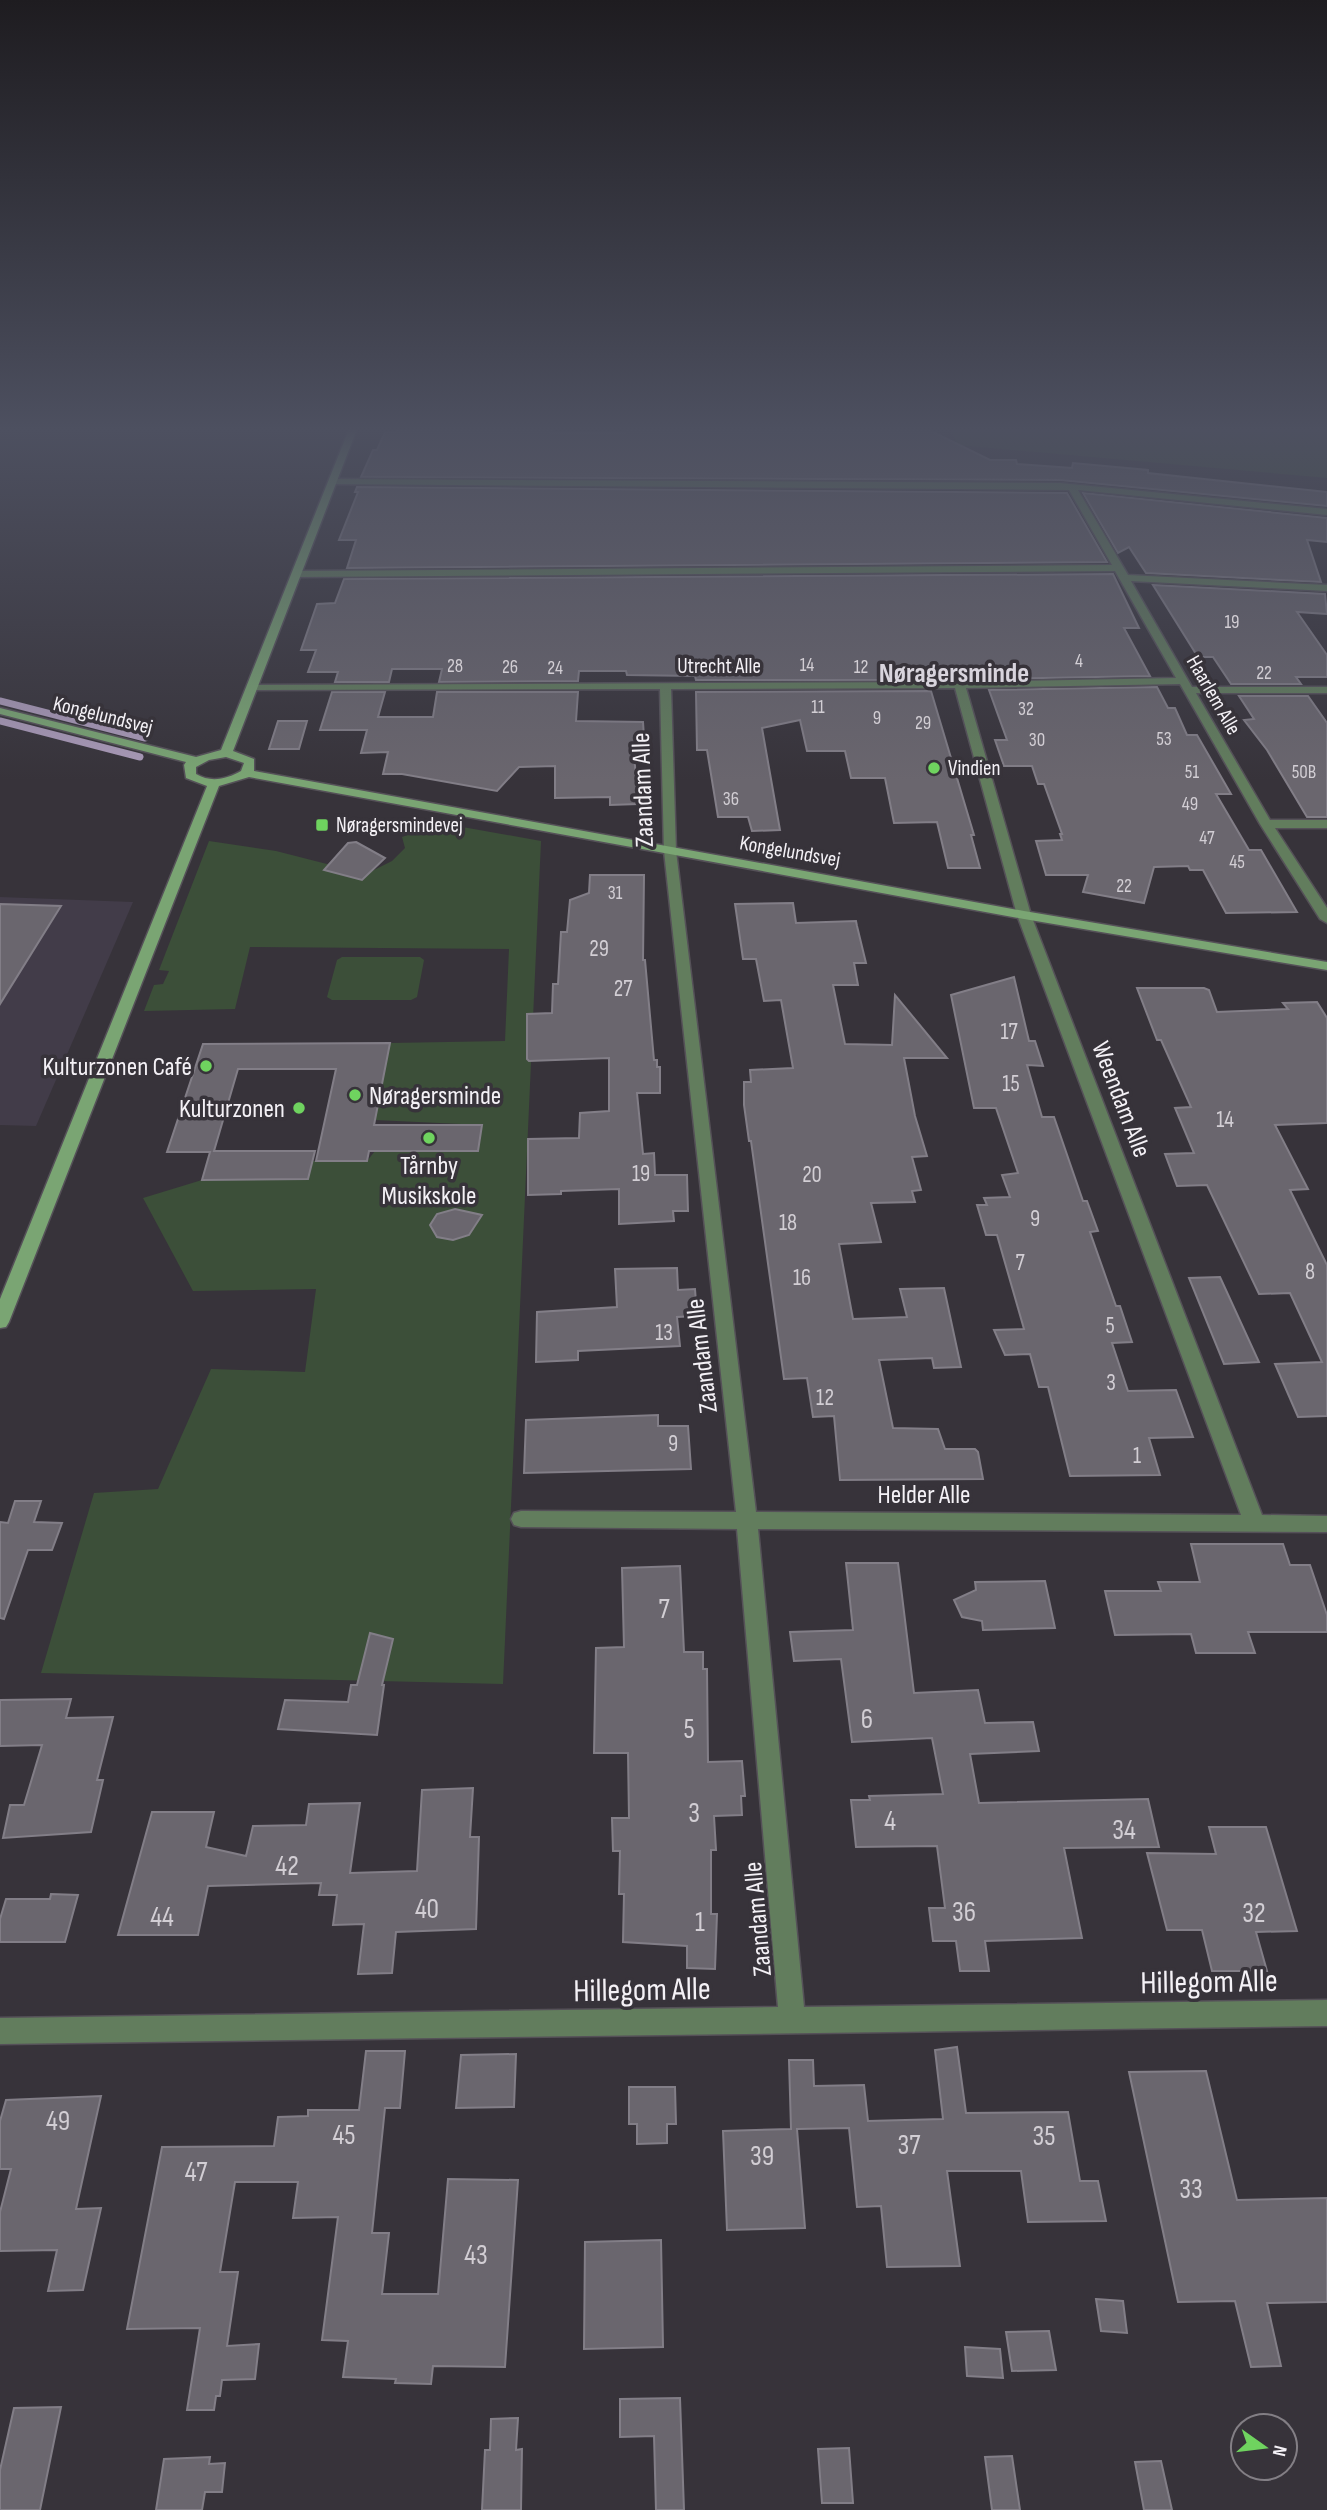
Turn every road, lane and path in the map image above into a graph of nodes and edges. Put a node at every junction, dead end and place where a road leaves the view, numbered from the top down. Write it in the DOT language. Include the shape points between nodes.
graph roads {
  1 [pos="310,546"];
  2 [pos="1106,546"];
  3 [pos="1121,573"];
  4 [pos="299,574"];
  5 [pos="1327,588"];
  6 [pos="665,685"];
  7 [pos="960,685"];
  8 [pos="1186,686"];
  9 [pos="254,687"];
  10 [pos="1327,690"];
  11 [pos="0,711"];
  12 [pos="226,754"];
  13 [pos="196,761"];
  14 [pos="247,773"];
  15 [pos="215,783"];
  16 [pos="1266,824"];
  17 [pos="1327,824"];
  18 [pos="670,851"];
  19 [pos="1024,915"];
  20 [pos="1327,919"];
  21 [pos="1327,966"];
  22 [pos="0,1322"];
  23 [pos="521,1519"];
  24 [pos="747,1520"];
  25 [pos="1255,1524"];
  26 [pos="1327,1524"];
  27 [pos="1327,2013"];
  28 [pos="792,2020"];
  29 [pos="0,2031"];
  1 -- 4 [label="street"];
  2 -- 3 [label="street, Haarlem Alle"];
  3 -- 4 [label="street"];
  3 -- 5 [label="street"];
  3 -- 8 [label="street, Haarlem Alle"];
  4 -- 9 [label="street"];
  6 -- 7 [label="street, Utrecht Alle"];
  6 -- 9 [label="street, Utrecht Alle"];
  6 -- 18 [label="street, Zaandam Alle"];
  7 -- 8 [label="street, Utrecht Alle"];
  7 -- 19 [label="street, Weendam Alle"];
  8 -- 10 [label="street, Utrecht Alle"];
  8 -- 16 [label="street, Haarlem Alle"];
  9 -- 12 [label="street"];
  11 -- 13 [label="street, Kongelundsvej"];
  12 -- 13 [label="street"];
  12 -- 14 [label="street" via="250,762"];
  13 -- 15 [label="street" via="190,765 190,775"];
  14 -- 15 [label="street"];
  14 -- 18 [label="street, Kongelundsvej"];
  15 -- 22 [label="street"];
  16 -- 17 [label="street"];
  16 -- 20 [label="street, Haarlem Alle"];
  18 -- 19 [label="street, Kongelundsvej"];
  18 -- 24 [label="street, Zaandam Alle"];
  19 -- 21 [label="street, Kongelundsvej"];
  19 -- 25 [label="street, Weendam Alle"];
  23 -- 24 [label="street, Helder Alle"];
  24 -- 25 [label="street, Helder Alle"];
  24 -- 28 [label="street, Zaandam Alle"];
  25 -- 26 [label="street, Helder Alle"];
  27 -- 28 [label="street, Hillegom Alle"];
  28 -- 29 [label="street, Hillegom Alle"];
}
